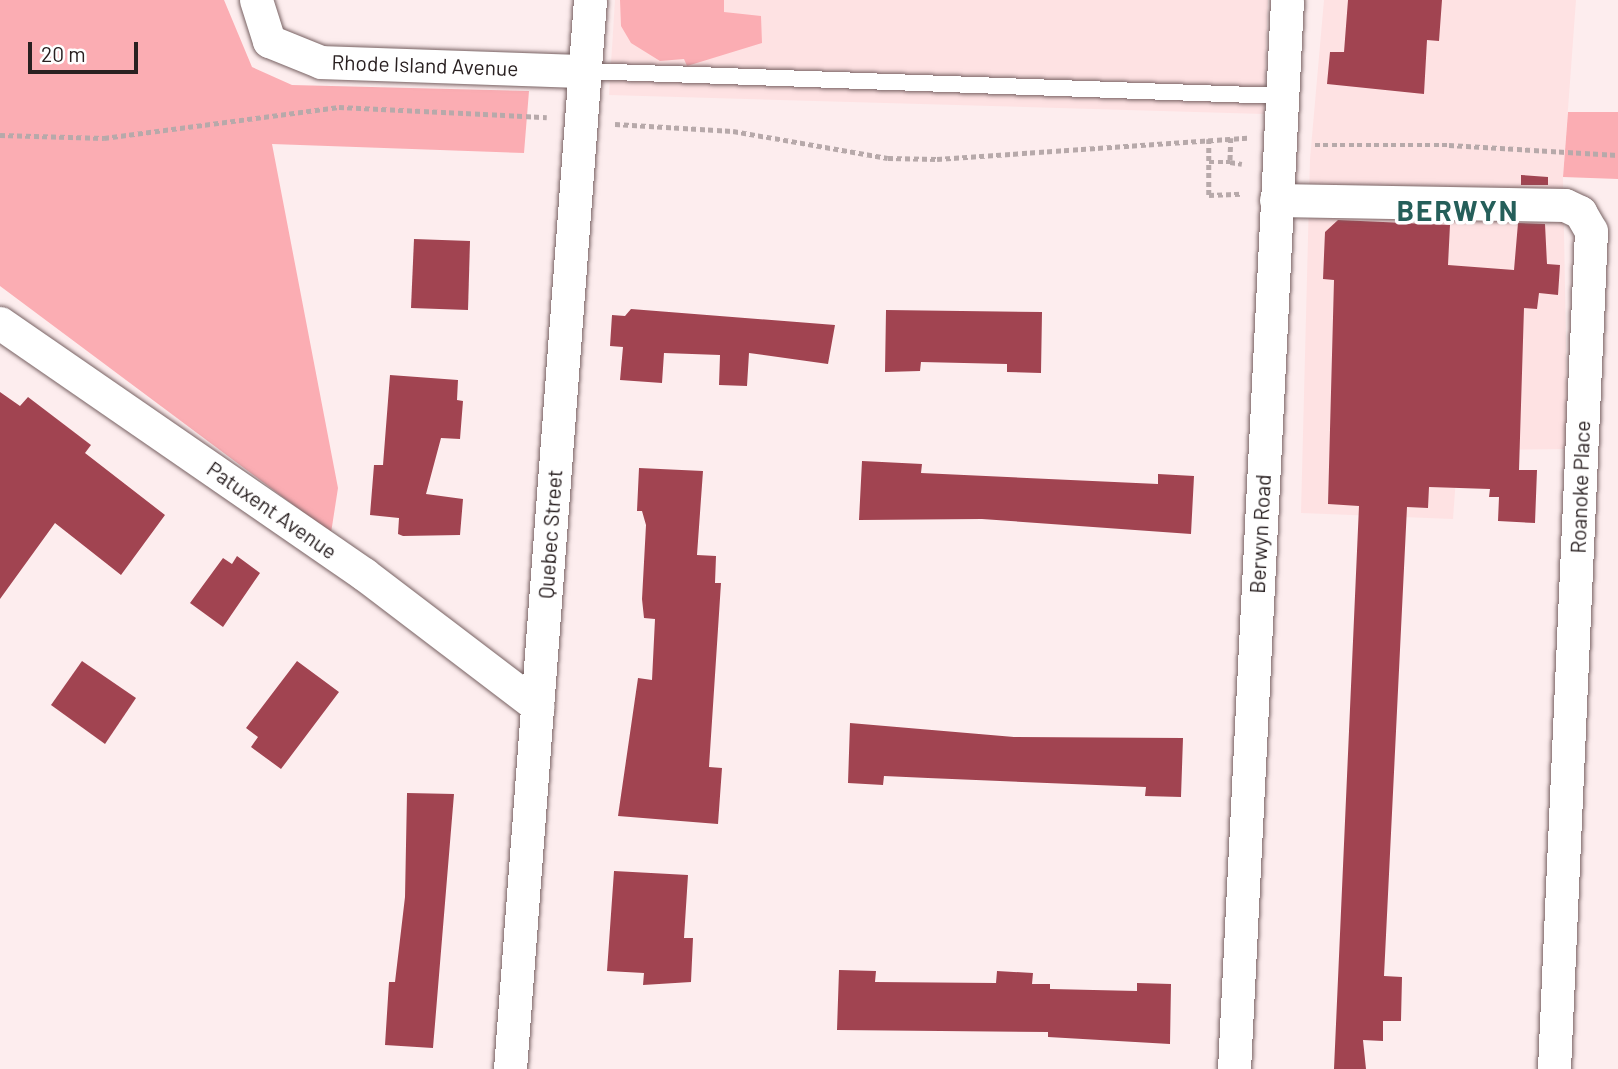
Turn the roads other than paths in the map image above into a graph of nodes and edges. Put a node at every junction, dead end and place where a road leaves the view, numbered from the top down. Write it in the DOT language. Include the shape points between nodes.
graph roads {
  1 [pos="256,0"];
  2 [pos="590,0"];
  3 [pos="1287,0"];
  4 [pos="585,71"];
  5 [pos="1280,96"];
  6 [pos="1276,200"];
  7 [pos="0,323"];
  8 [pos="537,706"];
  9 [pos="510,1069"];
  10 [pos="1234,1069"];
  11 [pos="1554,1069"];
  1 -- 4 [label="street, Rhode Island Avenue" via="269,41 321,62"];
  2 -- 4 [label="street, Quebec Street"];
  3 -- 5 [label="street, Berwyn Road"];
  4 -- 5 [label="lane"];
  4 -- 8 [label="street, Quebec Street"];
  5 -- 6 [label="street, Berwyn Road"];
  6 -- 10 [label="street, Berwyn Road"];
  6 -- 11 [label="street, Roanoke Place" via="1565,205 1580,212 1591,231"];
  7 -- 8 [label="street, Patuxent Avenue" via="364,574"];
  8 -- 9 [label="street, Quebec Street"];
}
